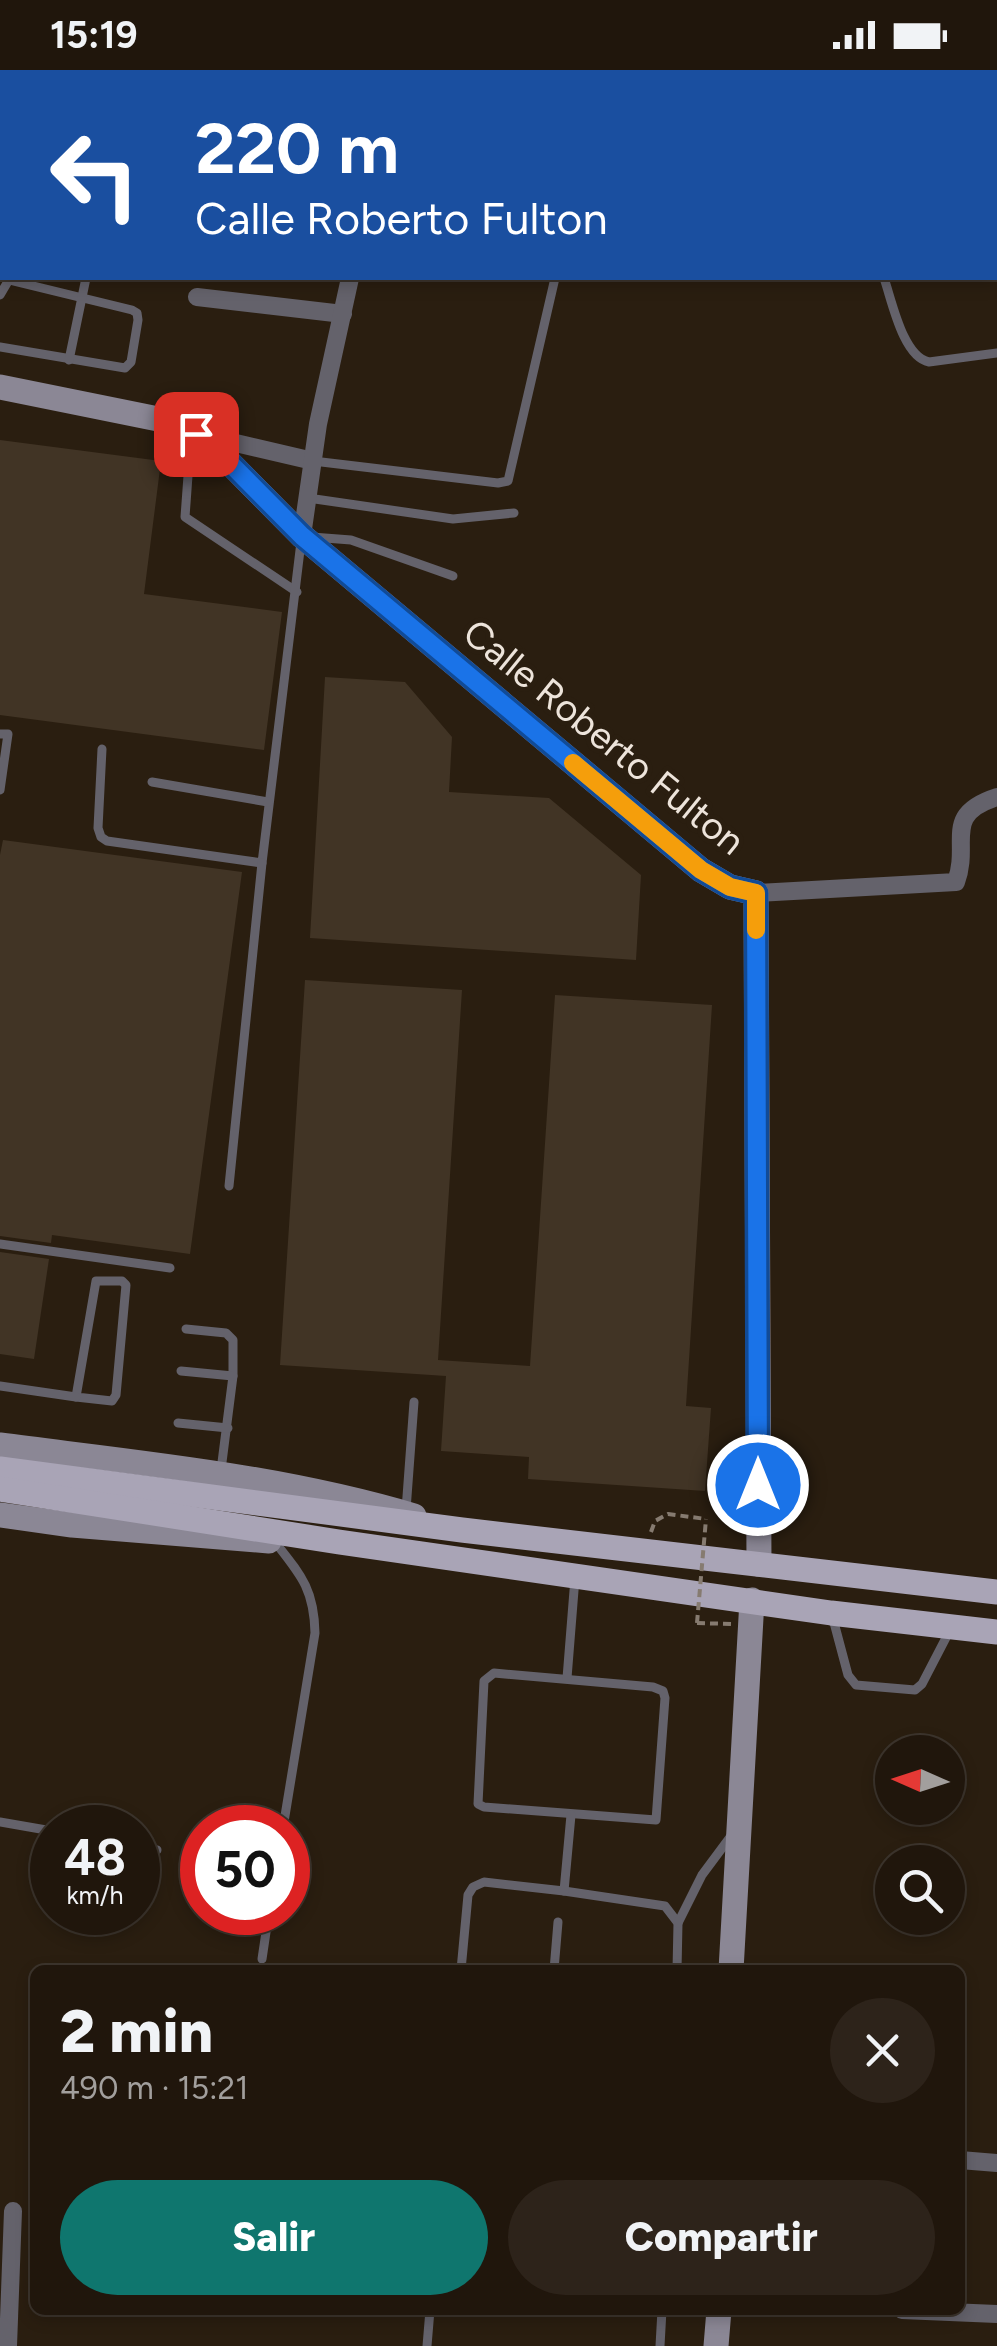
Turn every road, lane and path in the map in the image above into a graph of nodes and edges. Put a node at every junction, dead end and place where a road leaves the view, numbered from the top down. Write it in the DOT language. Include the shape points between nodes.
graph roads {
  1 [pos="14,280"];
  2 [pos="86,280"];
  3 [pos="350,280"];
  4 [pos="555,280"];
  5 [pos="885,280"];
  6 [pos="196,296"];
  7 [pos="82,299"];
  8 [pos="342,314"];
  9 [pos="0,347"];
  10 [pos="997,353"];
  11 [pos="69,360"];
  12 [pos="0,387"];
  13 [pos="196,434"];
  14 [pos="313,461"];
  15 [pos="307,498"];
  16 [pos="514,513"];
  17 [pos="302,536"];
  18 [pos="453,576"];
  19 [pos="296,592"];
  20 [pos="0,734"];
  21 [pos="102,748"];
  22 [pos="152,782"];
  23 [pos="0,790"];
  24 [pos="997,798"];
  25 [pos="268,802"];
  26 [pos="262,863"];
  27 [pos="756,893"];
  28 [pos="229,1186"];
  29 [pos="0,1244"];
  30 [pos="170,1268"];
  31 [pos="186,1329"];
  32 [pos="181,1372"];
  33 [pos="233,1376"];
  34 [pos="0,1386"];
  35 [pos="76,1396"];
  36 [pos="414,1402"];
  37 [pos="178,1424"];
  38 [pos="228,1428"];
  39 [pos="0,1445"];
  40 [pos="0,1469"];
  41 [pos="221,1474"];
  42 [pos="0,1489"];
  43 [pos="406,1513"];
  44 [pos="668,1514"];
  45 [pos="0,1515"];
  46 [pos="462,1530"];
  47 [pos="275,1542"];
  48 [pos="338,1542"];
  49 [pos="758,1564"];
  50 [pos="575,1576"];
  51 [pos="997,1592"];
  52 [pos="752,1600"];
  53 [pos="831,1612"];
  54 [pos="737,1624"];
  55 [pos="952,1627"];
  56 [pos="997,1632"];
  57 [pos="568,1678"];
  58 [pos="287,1805"];
  59 [pos="570,1814"];
  60 [pos="0,1822"];
  61 [pos="739,1826"];
  62 [pos="30,1827"];
  63 [pos="564,1891"];
  64 [pos="558,1922"];
  65 [pos="678,1923"];
  66 [pos="266,1935"];
  67 [pos="262,1960"];
  68 [pos="461,1965"];
  69 [pos="554,1965"];
  70 [pos="677,1965"];
  71 [pos="732,1965"];
  72 [pos="965,2160"];
  73 [pos="997,2163"];
  74 [pos="12,2211"];
  75 [pos="965,2313"];
  76 [pos="997,2314"];
  77 [pos="430,2315"];
  78 [pos="662,2315"];
  79 [pos="719,2315"];
  80 [pos="8,2346"];
  81 [pos="427,2346"];
  82 [pos="660,2346"];
  83 [pos="716,2346"];
  1 -- 7 [label="lane"];
  2 -- 7 [label="lane"];
  3 -- 8 [label="street"];
  4 -- 14 [label="lane" via="508,481"];
  5 -- 10 [label="lane" via="909,350 919,360"];
  6 -- 8 [label="street"];
  7 -- 11 [label="lane"];
  7 -- 11 [label="lane" via="138,313 131,362 118,370"];
  8 -- 14 [label="street"];
  9 -- 11 [label="lane"];
  12 -- 13 [label="main road, Calle Roberto Fulton" via="163,420"];
  13 -- 14 [label="street"];
  13 -- 17 [label="main road, Calle Roberto Fulton"];
  13 -- 19 [label="lane" via="185,518"];
  14 -- 15 [label="street"];
  15 -- 16 [label="lane" via="453,519"];
  15 -- 17 [label="street"];
  17 -- 18 [label="lane" via="351,540"];
  17 -- 19 [label="lane"];
  17 -- 27 [label="main road, Calle Roberto Fulton" via="701,870"];
  19 -- 25 [label="lane"];
  20 -- 23 [label="lane" via="8,734"];
  21 -- 26 [label="lane" via="100,837"];
  22 -- 25 [label="lane"];
  24 -- 27 [label="street" via="965,813 956,882"];
  25 -- 26 [label="lane"];
  26 -- 28 [label="lane"];
  27 -- 49 [label="main road, Calle Roberto Fulton"];
  29 -- 30 [label="lane"];
  31 -- 33 [label="lane" via="231,1336"];
  32 -- 33 [label="lane"];
  33 -- 38 [label="lane"];
  34 -- 35 [label="lane"];
  35 -- 35 [label="lane" via="93,1286 122,1281 115,1399"];
  36 -- 43 [label="lane"];
  37 -- 38 [label="lane"];
  38 -- 41 [label="lane"];
  39 -- 41 [label="main road"];
  40 -- 46 [label="main road"];
  41 -- 43 [label="main road"];
  42 -- 48 [label="main road"];
  43 -- 46 [label="main road"];
  44 -- 54 [label="path, bridge" via="706,1519 697,1623"];
  45 -- 47 [label="main road"];
  46 -- 49 [label="main road"];
  47 -- 48 [label="main road"];
  47 -- 58 [label="lane" via="304,1578 315,1617"];
  48 -- 50 [label="main road"];
  49 -- 51 [label="main road"];
  50 -- 52 [label="main road"];
  50 -- 57 [label="lane"];
  52 -- 53 [label="main road"];
  52 -- 61 [label="main road"];
  53 -- 55 [label="main road"];
  53 -- 55 [label="lane" via="856,1685 916,1690"];
  55 -- 56 [label="main road"];
  57 -- 59 [label="lane" via="488,1675 476,1798 484,1807"];
  57 -- 59 [label="lane" via="654,1686 666,1698 656,1820"];
  59 -- 63 [label="lane"];
  60 -- 62 [label="lane"];
  61 -- 65 [label="lane" via="702,1875"];
  61 -- 71 [label="main road"];
  63 -- 65 [label="lane" via="665,1906"];
  63 -- 68 [label="lane" via="484,1882 474,1887"];
  64 -- 69 [label="lane"];
  65 -- 70 [label="lane"];
  66 -- 67 [label="lane"];
  72 -- 73 [label="street"];
  74 -- 80 [label="street"];
  75 -- 76 [label="street"];
  77 -- 81 [label="lane"];
  78 -- 82 [label="lane"];
  79 -- 83 [label="main road"];
}
